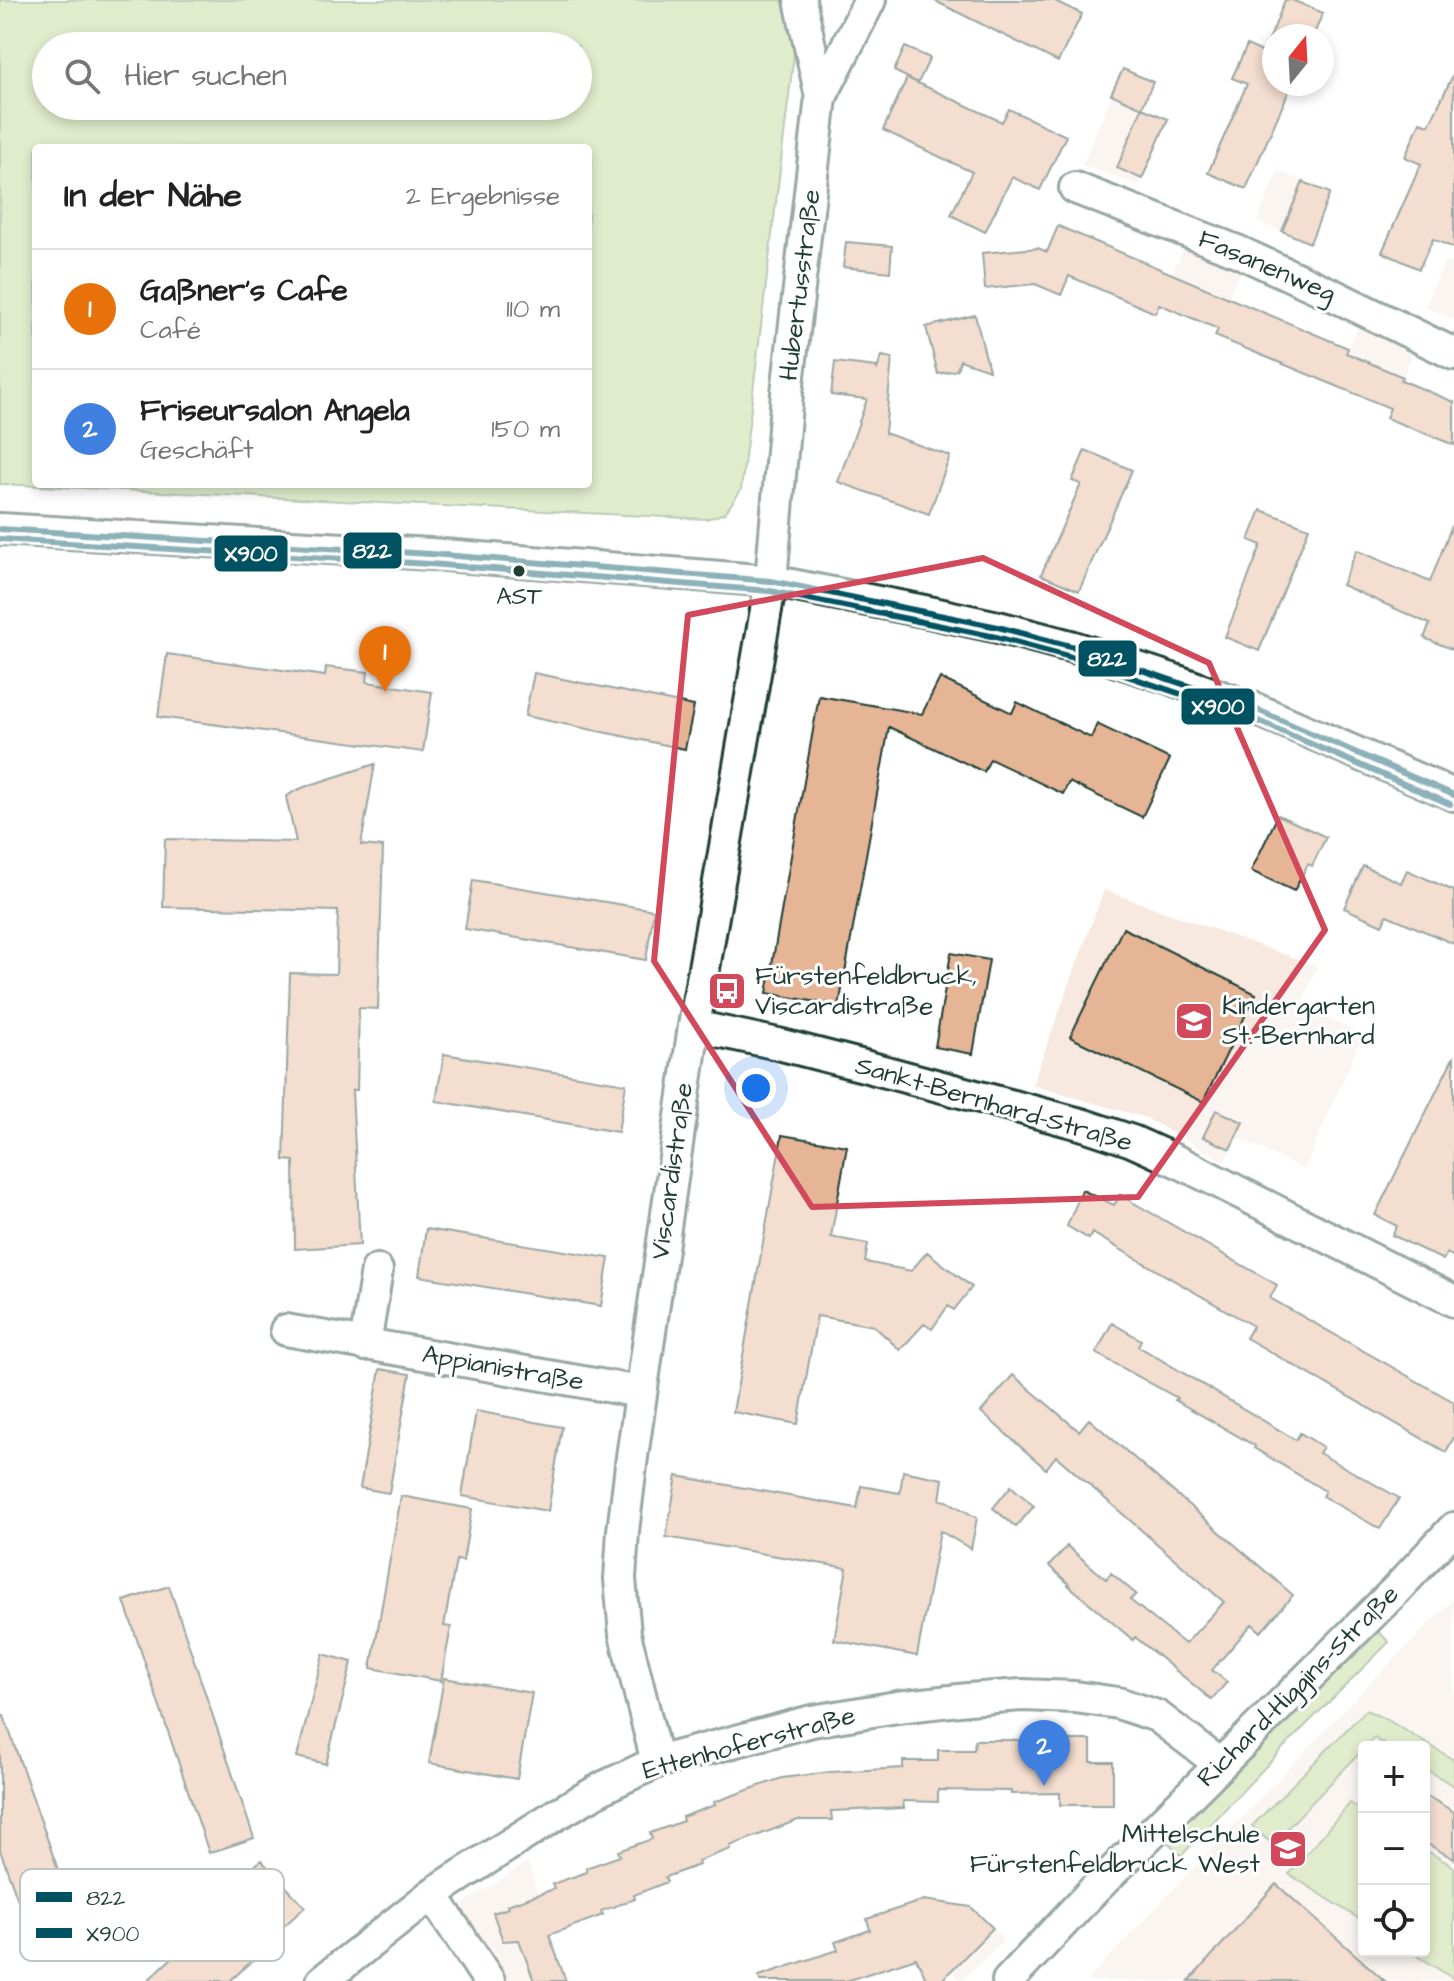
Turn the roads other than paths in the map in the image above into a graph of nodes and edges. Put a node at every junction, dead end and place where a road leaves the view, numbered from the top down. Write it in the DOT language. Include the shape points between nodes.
graph roads {
  1 [pos="800,0"];
  2 [pos="870,0"];
  3 [pos="821,97"];
  4 [pos="1075,188"];
  5 [pos="1454,354"];
  6 [pos="0,529"];
  7 [pos="771,581"];
  8 [pos="1453,791"];
  9 [pos="694,1026"];
  10 [pos="377,1270"];
  11 [pos="1454,1301"];
  12 [pos="286,1330"];
  13 [pos="365,1345"];
  14 [pos="640,1392"];
  15 [pos="1454,1528"];
  16 [pos="657,1762"];
  17 [pos="1220,1764"];
  18 [pos="432,1894"];
  19 [pos="322,1981"];
  20 [pos="489,1981"];
  21 [pos="1008,1981"];
  1 -- 3 [label="street"];
  2 -- 3 [label="street, Hubertusstraße"];
  3 -- 7 [label="street, Hubertusstraße"];
  4 -- 5 [label="street, Fasanenweg" via="1237,251"];
  6 -- 7 [label="street" via="431,554"];
  7 -- 8 [label="street" via="1074,647 1253,708"];
  7 -- 9 [label="street, Viscardistraße"];
  9 -- 11 [label="street, Sankt-Bernhard-Straße" via="864,1066 1132,1141"];
  9 -- 14 [label="street, Viscardistraße"];
  10 -- 13 [label="street"];
  12 -- 13 [label="street, Appianistraße"];
  13 -- 14 [label="street, Appianistraße"];
  14 -- 16 [label="street, Viscardistraße" via="620,1579 625,1634"];
  15 -- 17 [label="street, Richard-Higgins-Straße"];
  16 -- 17 [label="street, Ettenhoferstraße" via="826,1718 1022,1695 1118,1703 1157,1716"];
  16 -- 18 [label="street, Ettenhoferstraße" via="557,1814"];
  17 -- 21 [label="street, Richard-Higgins-Straße"];
  18 -- 19 [label="street, Ettenhoferstraße"];
  18 -- 20 [label="street"];
}
